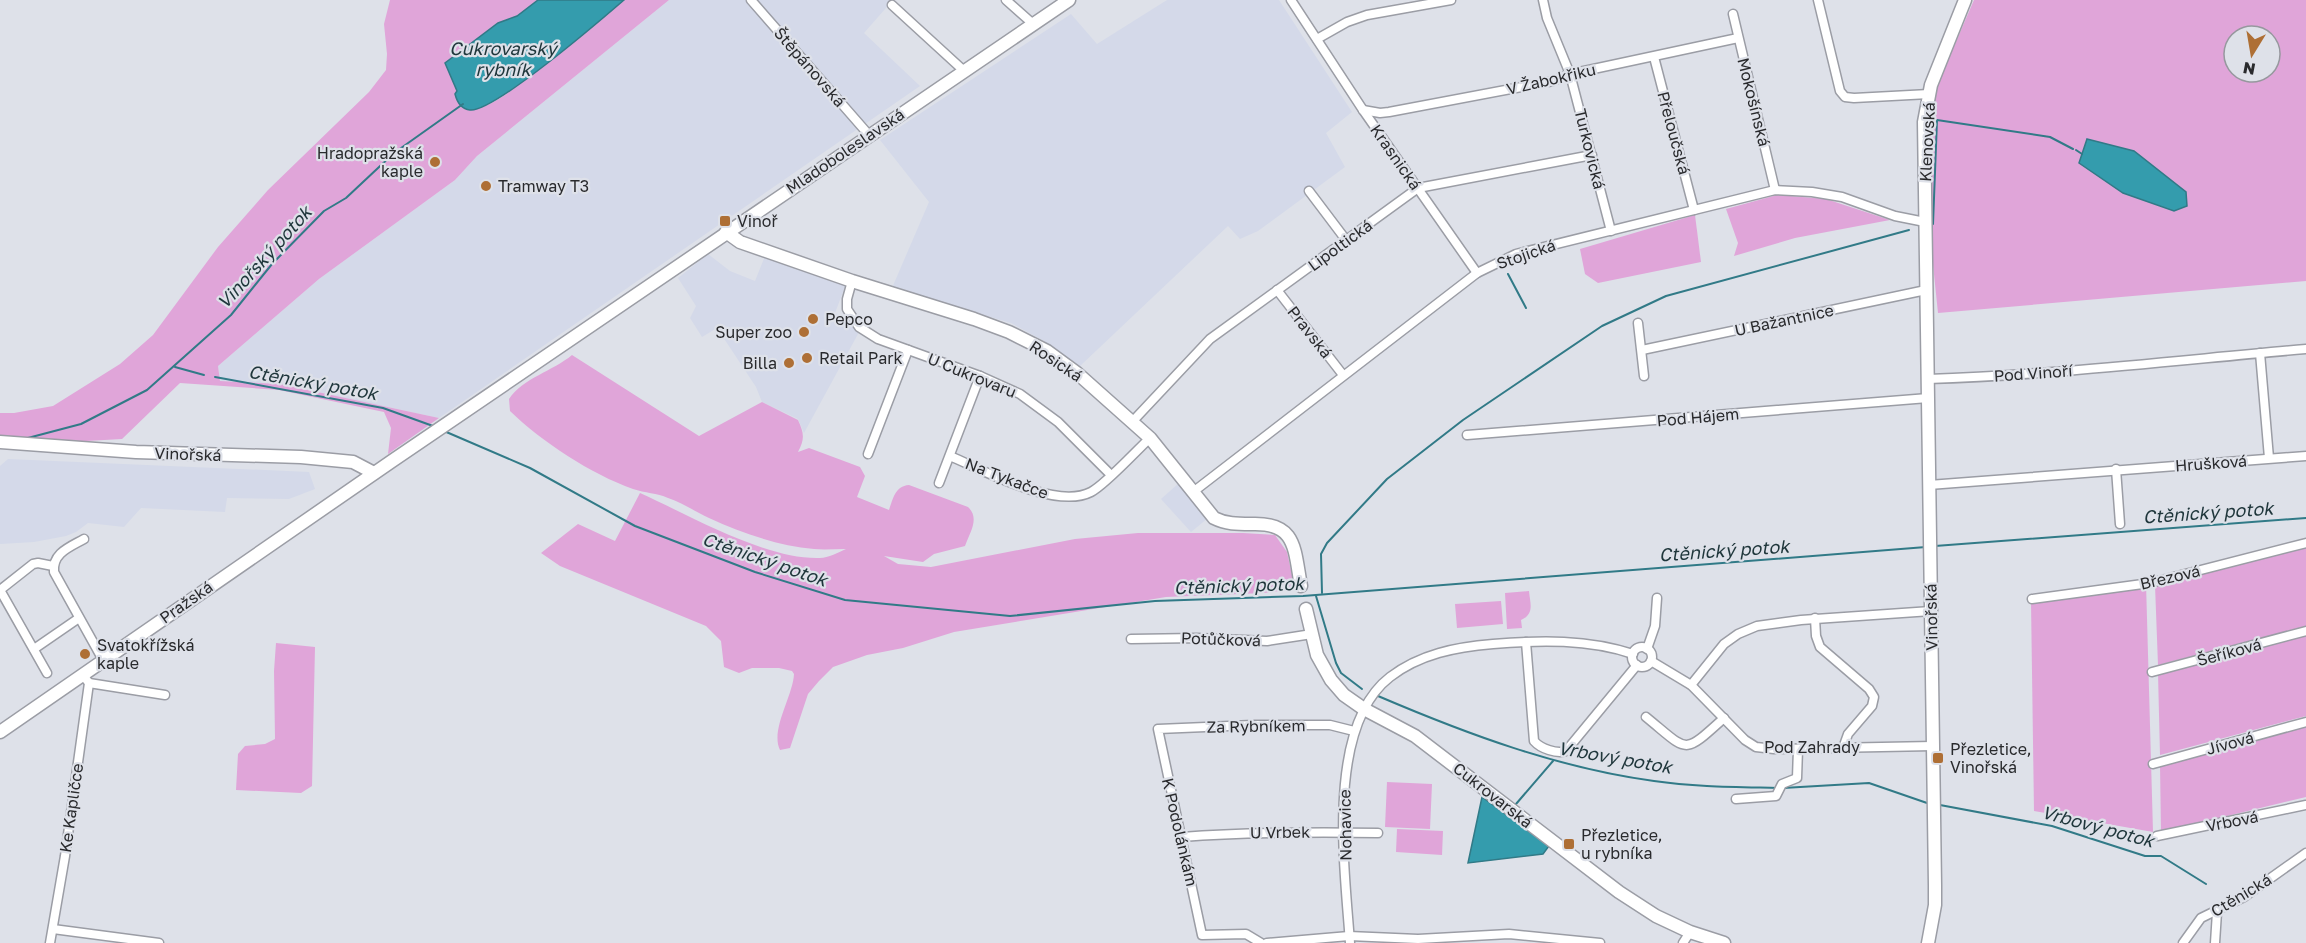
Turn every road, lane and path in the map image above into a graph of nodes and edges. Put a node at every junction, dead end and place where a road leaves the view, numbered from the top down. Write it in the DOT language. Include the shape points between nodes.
graph roads {
  1 [pos="750,0"];
  2 [pos="1006,0"];
  3 [pos="1069,0"];
  4 [pos="1291,0"];
  5 [pos="1450,0"];
  6 [pos="1543,0"];
  7 [pos="1818,0"];
  8 [pos="1965,0"];
  9 [pos="892,5"];
  10 [pos="1733,14"];
  11 [pos="1032,23"];
  12 [pos="1738,38"];
  13 [pos="1317,39"];
  14 [pos="1654,57"];
  15 [pos="963,70"];
  16 [pos="1570,74"];
  17 [pos="1929,94"];
  18 [pos="1363,110"];
  19 [pos="869,135"];
  20 [pos="1592,155"];
  21 [pos="1418,188"];
  22 [pos="1775,190"];
  23 [pos="1309,191"];
  24 [pos="1694,210"];
  25 [pos="1925,222"];
  26 [pos="1611,231"];
  27 [pos="726,232"];
  28 [pos="1346,240"];
  29 [pos="1477,273"];
  30 [pos="852,281"];
  31 [pos="1277,290"];
  32 [pos="1926,290"];
  33 [pos="1638,323"];
  34 [pos="2306,349"];
  35 [pos="908,350"];
  36 [pos="1642,350"];
  37 [pos="2260,353"];
  38 [pos="1343,375"];
  39 [pos="980,376"];
  40 [pos="1644,376"];
  41 [pos="1928,379"];
  42 [pos="1928,398"];
  43 [pos="1132,422"];
  44 [pos="1467,435"];
  45 [pos="428,436"];
  46 [pos="1150,438"];
  47 [pos="0,442"];
  48 [pos="868,454"];
  49 [pos="950,456"];
  50 [pos="2306,456"];
  51 [pos="2269,459"];
  52 [pos="2116,469"];
  53 [pos="374,473"];
  54 [pos="1110,475"];
  55 [pos="939,483"];
  56 [pos="1929,485"];
  57 [pos="1193,492"];
  58 [pos="2120,524"];
  59 [pos="84,539"];
  60 [pos="2306,543"];
  61 [pos="53,566"];
  62 [pos="1301,586"];
  63 [pos="1657,598"];
  64 [pos="2032,599"];
  65 [pos="1306,609"];
  66 [pos="1931,611"];
  67 [pos="79,618"];
  68 [pos="1815,618"];
  69 [pos="2306,631"];
  70 [pos="1312,634"];
  71 [pos="1131,639"];
  72 [pos="1526,642"];
  73 [pos="34,649"];
  74 [pos="1647,649"];
  75 [pos="1633,654"];
  76 [pos="103,660"];
  77 [pos="1651,661"];
  78 [pos="1637,665"];
  79 [pos="2152,672"];
  80 [pos="47,673"];
  81 [pos="85,678"];
  82 [pos="1691,685"];
  83 [pos="165,695"];
  84 [pos="1364,709"];
  85 [pos="1646,717"];
  86 [pos="1724,718"];
  87 [pos="2306,722"];
  88 [pos="1158,729"];
  89 [pos="1354,731"];
  90 [pos="0,732"];
  91 [pos="1933,747"];
  92 [pos="1798,748"];
  93 [pos="1843,748"];
  94 [pos="2154,764"];
  95 [pos="1736,799"];
  96 [pos="2306,805"];
  97 [pos="1344,832"];
  98 [pos="1378,833"];
  99 [pos="2157,836"];
  100 [pos="1182,837"];
  101 [pos="2306,853"];
  102 [pos="2217,912"];
  103 [pos="53,929"];
  104 [pos="1687,938"];
  105 [pos="1350,939"];
  106 [pos="50,943"];
  107 [pos="159,943"];
  108 [pos="1261,943"];
  109 [pos="1267,943"];
  110 [pos="1600,943"];
  111 [pos="1724,943"];
  112 [pos="1928,943"];
  113 [pos="2183,943"];
  114 [pos="2215,943"];
  1 -- 19 [label="street, Štěpánovská"];
  2 -- 11 [label="street"];
  3 -- 11 [label="street, Mladoboleslavská"];
  4 -- 13 [label="street, Krasnická"];
  5 -- 13 [label="street" via="1366,15"];
  6 -- 16 [label="street, Turkovická"];
  7 -- 17 [label="street" via="1840,91 1845,97"];
  8 -- 17 [label="street, Klenovská"];
  9 -- 15 [label="street"];
  10 -- 12 [label="street, Mokošínská"];
  11 -- 15 [label="street, Mladoboleslavská"];
  12 -- 14 [label="street, V Žabokřiku"];
  12 -- 22 [label="street, Mokošínská"];
  13 -- 18 [label="street, Krasnická"];
  14 -- 16 [label="street, V Žabokřiku"];
  14 -- 24 [label="street, Přeloučská"];
  15 -- 19 [label="street, Mladoboleslavská"];
  16 -- 18 [label="street, V Žabokřiku" via="1553,81 1389,112"];
  16 -- 20 [label="street, Turkovická"];
  17 -- 25 [label="street, Klenovská" via="1924,133"];
  18 -- 21 [label="street, Krasnická"];
  19 -- 27 [label="street, Mladoboleslavská"];
  20 -- 21 [label="street, Lipoltická"];
  20 -- 26 [label="street, Turkovická"];
  21 -- 28 [label="street, Lipoltická"];
  21 -- 29 [label="street, Krasnická"];
  22 -- 24 [label="street, Stojická"];
  22 -- 25 [label="street, Stojická" via="1842,197"];
  23 -- 28 [label="street"];
  24 -- 26 [label="street, Stojická"];
  25 -- 32 [label="street, Klenovská"];
  26 -- 29 [label="street, Stojická" via="1516,254"];
  27 -- 30 [label="street, Rosická" via="740,242"];
  27 -- 45 [label="street, Mladoboleslavská"];
  28 -- 31 [label="street, Lipoltická"];
  29 -- 38 [label="street, Stojická"];
  30 -- 35 [label="street, U Cukrovaru" via="847,309 859,327"];
  30 -- 43 [label="street, Rosická" via="1009,332 1047,351"];
  31 -- 38 [label="street, Pravská"];
  31 -- 43 [label="street, Lipoltická" via="1210,339"];
  32 -- 36 [label="street, U Bažantnice"];
  32 -- 41 [label="street, Vinořská"];
  33 -- 36 [label="street"];
  34 -- 37 [label="street, Pod Vinoří"];
  35 -- 39 [label="street, U Cukrovaru"];
  35 -- 48 [label="street"];
  36 -- 40 [label="street"];
  37 -- 41 [label="street, Pod Vinoří"];
  37 -- 51 [label="street"];
  38 -- 57 [label="street, Stojická"];
  39 -- 49 [label="street"];
  39 -- 54 [label="street, U Cukrovaru" via="1020,394 1058,422"];
  41 -- 42 [label="street, Vinořská"];
  42 -- 44 [label="street, Pod Hájem"];
  42 -- 56 [label="street, Vinořská"];
  43 -- 46 [label="street, Rosická"];
  45 -- 53 [label="street, Pražská"];
  46 -- 54 [label="street, Na Tykačce"];
  46 -- 57 [label="street, Rosická"];
  47 -- 53 [label="street, Vinořská" via="136,452 301,457 353,462"];
  49 -- 54 [label="street, Na Tykačce" via="1045,495 1084,495"];
  49 -- 55 [label="street"];
  50 -- 51 [label="street, Hrušková"];
  51 -- 52 [label="street, Hrušková"];
  52 -- 56 [label="street, Hrušková"];
  52 -- 58 [label="street"];
  53 -- 76 [label="street, Pražská"];
  56 -- 66 [label="street, Vinořská"];
  57 -- 62 [label="street, Rosická" via="1214,518 1227,524 1262,523 1284,530 1293,542"];
  59 -- 61 [label="street" via="62,551"];
  60 -- 64 [label="street, Březová" via="2150,583"];
  61 -- 67 [label="street"];
  61 -- 73 [label="street" via="33,564 0,590"];
  63 -- 74 [label="street" via="1655,626"];
  65 -- 70 [label="street, Cukrovarská"];
  66 -- 68 [label="street"];
  66 -- 91 [label="street, Vinořská"];
  67 -- 73 [label="street"];
  67 -- 76 [label="street"];
  68 -- 82 [label="street" via="1757,626 1738,634 1724,644"];
  68 -- 93 [label="street" via="1820,647 1874,696 1872,706 1848,734"];
  69 -- 79 [label="street, Šeříková"];
  70 -- 71 [label="street, Potůčková" via="1267,641"];
  70 -- 84 [label="street, Cukrovarská" via="1317,655 1331,680"];
  72 -- 75 [label="street" via="1593,644"];
  72 -- 78 [label="street" via="1534,741 1541,747 1562,752"];
  72 -- 84 [label="street" via="1469,646 1415,661 1388,678"];
  73 -- 80 [label="street"];
  74 -- 75 [label="street" via="1639,648"];
  74 -- 77 [label="street"];
  75 -- 78 [label="street"];
  76 -- 81 [label="street, Pražská"];
  77 -- 78 [label="street" via="1645,667"];
  77 -- 82 [label="street, Pod Zahrady"];
  81 -- 83 [label="street"];
  81 -- 90 [label="street, Pražská"];
  81 -- 103 [label="street, Ke Kapličce"];
  82 -- 86 [label="street, Pod Zahrady"];
  84 -- 89 [label="street, Nohavice"];
  84 -- 104 [label="street, Cukrovarská" via="1415,736 1618,892"];
  85 -- 86 [label="street" via="1686,747 1695,744"];
  86 -- 92 [label="street, Pod Zahrady" via="1756,747"];
  87 -- 94 [label="street, Jívová"];
  88 -- 89 [label="street, Za Rybníkem" via="1330,725"];
  88 -- 100 [label="street, K Podolánkám"];
  89 -- 97 [label="street, Nohavice" via="1345,769"];
  91 -- 93 [label="street, Pod Zahrady"];
  91 -- 112 [label="street, Vinořská" via="1935,895"];
  92 -- 93 [label="street, Pod Zahrady"];
  92 -- 95 [label="street" via="1797,778 1779,789 1776,796"];
  96 -- 99 [label="street, Vrbová"];
  97 -- 98 [label="street, U Vrbek"];
  97 -- 100 [label="street, U Vrbek" via="1238,832"];
  97 -- 105 [label="street, Nohavice"];
  100 -- 108 [label="street, K Podolánkám" via="1202,935 1246,934"];
  101 -- 102 [label="street, Ctěnická"];
  102 -- 113 [label="street, Ctěnická" via="2201,918"];
  102 -- 114 [label="street"];
  103 -- 106 [label="street, Ke Kapličce"];
  103 -- 107 [label="street"];
  104 -- 111 [label="street, Cukrovarská"];
  105 -- 109 [label="street"];
  105 -- 110 [label="street" via="1509,934"];
}
